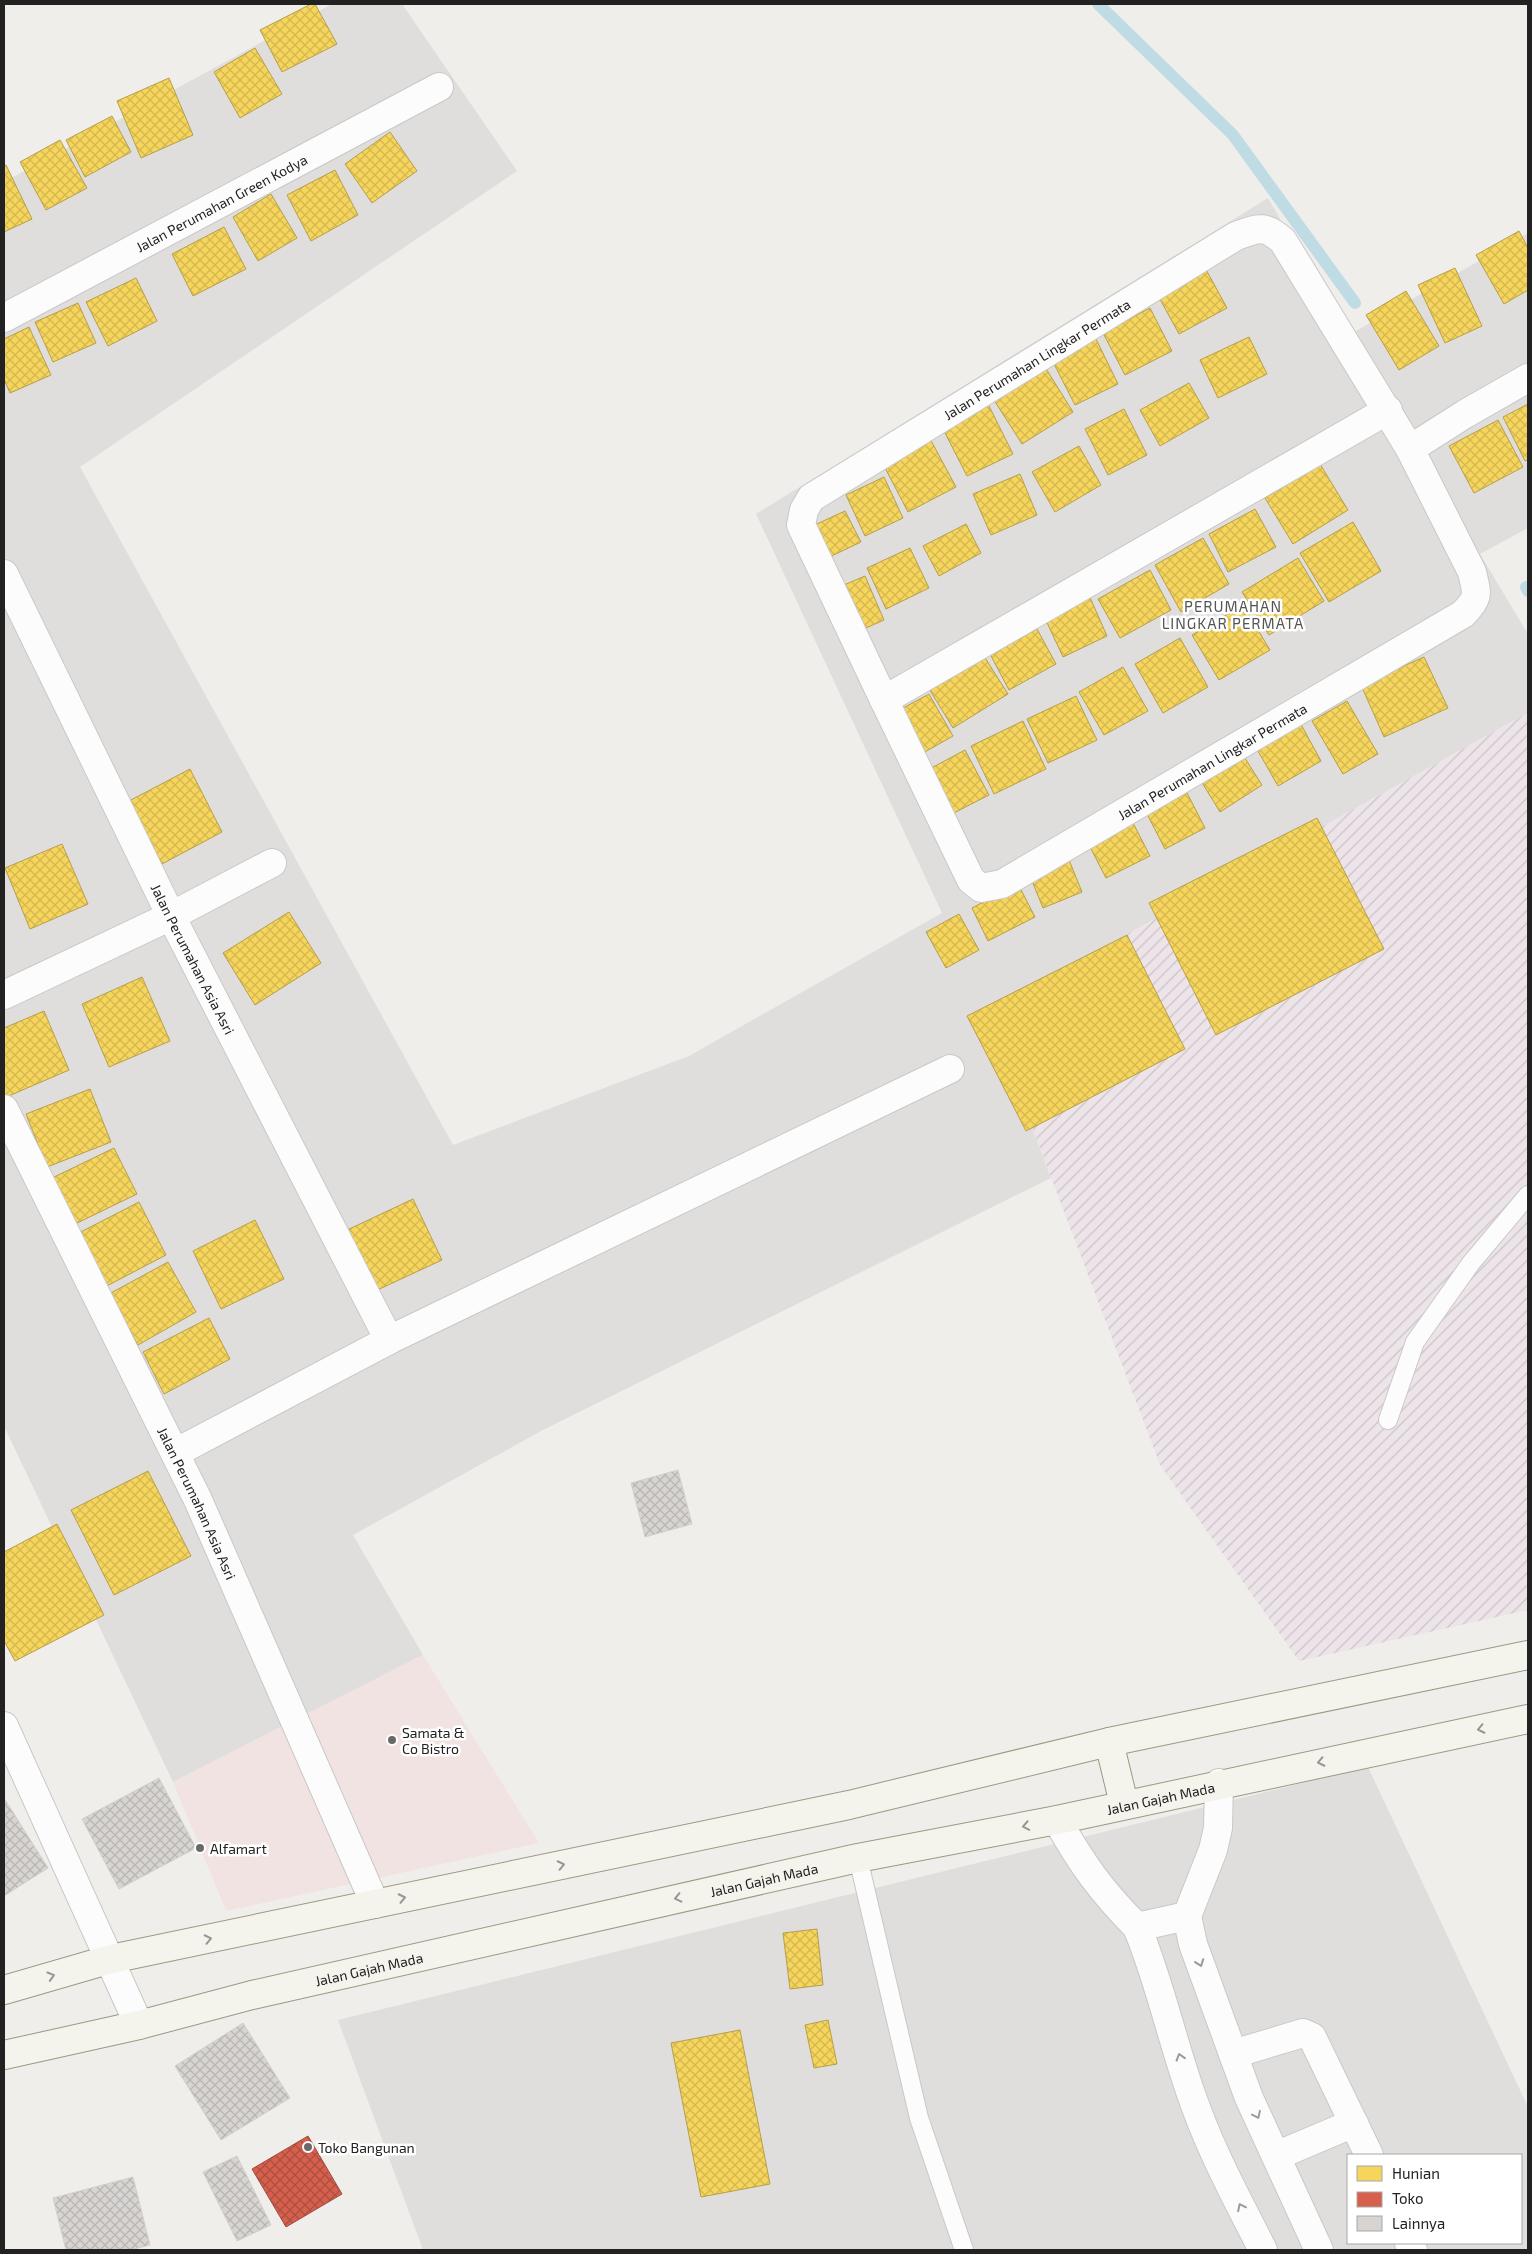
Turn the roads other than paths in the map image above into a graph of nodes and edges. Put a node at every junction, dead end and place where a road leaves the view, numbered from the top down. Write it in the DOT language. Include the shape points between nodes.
graph roads {
  1 [pos="439,87"];
  2 [pos="4,318"];
  3 [pos="1528,378"];
  4 [pos="1388,410"];
  5 [pos="1410,449"];
  6 [pos="4,574"];
  7 [pos="884,700"];
  8 [pos="272,863"];
  9 [pos="171,916"];
  10 [pos="4,995"];
  11 [pos="950,1069"];
  12 [pos="4,1109"];
  13 [pos="1528,1196"];
  14 [pos="389,1340"];
  15 [pos="1388,1420"];
  16 [pos="175,1454"];
  17 [pos="1528,1655"];
  18 [pos="1528,1719"];
  19 [pos="4,1726"];
  20 [pos="1109,1742"];
  21 [pos="1219,1783"];
  22 [pos="1124,1804"];
  23 [pos="1057,1820"];
  24 [pos="858,1858"];
  25 [pos="375,1904"];
  26 [pos="1187,1916"];
  27 [pos="1137,1927"];
  28 [pos="111,1959"];
  29 [pos="4,1990"];
  30 [pos="140,2025"];
  31 [pos="1232,2054"];
  32 [pos="4,2055"];
  33 [pos="1354,2123"];
  34 [pos="1369,2154"];
  35 [pos="1276,2156"];
  36 [pos="964,2250"];
  37 [pos="1263,2250"];
  38 [pos="1319,2250"];
  1 -- 2 [label="street, Jalan Perumahan Green Kodya"];
  3 -- 5 [label="street"];
  4 -- 5 [label="street, Jalan Perumahan Lingkar Permata"];
  4 -- 7 [label="street"];
  4 -- 7 [label="street, Jalan Perumahan Lingkar Permata" via="1283,241 1262,227 1236,236 811,498 801,525"];
  5 -- 7 [label="street, Jalan Perumahan Lingkar Permata" via="1472,572 1477,591 1472,606 1448,624 1002,884 982,888 971,880"];
  6 -- 9 [label="street, Jalan Perumahan Asia Asri"];
  8 -- 9 [label="street"];
  9 -- 10 [label="street"];
  9 -- 14 [label="street, Jalan Perumahan Asia Asri"];
  11 -- 14 [label="street"];
  12 -- 16 [label="street, Jalan Perumahan Asia Asri"];
  13 -- 15 [label="lane" via="1471,1263 1415,1342"];
  14 -- 16 [label="street"];
  16 -- 25 [label="street, Jalan Perumahan Asia Asri"];
  17 -- 20 [label="main road"];
  18 -- 21 [label="main road, Jalan Gajah Mada, one-way"];
  19 -- 28 [label="street"];
  20 -- 22 [label="main road"];
  25 -- 20 [label="main road, one-way" via="849,1805"];
  21 -- 22 [label="main road, Jalan Gajah Mada"];
  21 -- 26 [label="street" via="1218,1828 1213,1850"];
  22 -- 23 [label="main road, Jalan Gajah Mada"];
  23 -- 24 [label="main road, Jalan Gajah Mada, one-way"];
  23 -- 27 [label="street" via="1085,1868"];
  24 -- 30 [label="main road, Jalan Gajah Mada, one-way" via="261,1993"];
  24 -- 36 [label="lane" via="919,2118"];
  28 -- 25 [label="main road, one-way"];
  26 -- 27 [label="street"];
  26 -- 31 [label="street, one-way" via="1192,1944"];
  37 -- 27 [label="street, one-way" via="1195,2105"];
  29 -- 28 [label="main road, one-way"];
  28 -- 30 [label="street"];
  30 -- 32 [label="main road, Jalan Gajah Mada"];
  31 -- 33 [label="street" via="1303,2033 1312,2037"];
  31 -- 35 [label="street, one-way"];
  33 -- 34 [label="street"];
  33 -- 35 [label="street"];
  35 -- 38 [label="street"];
}
